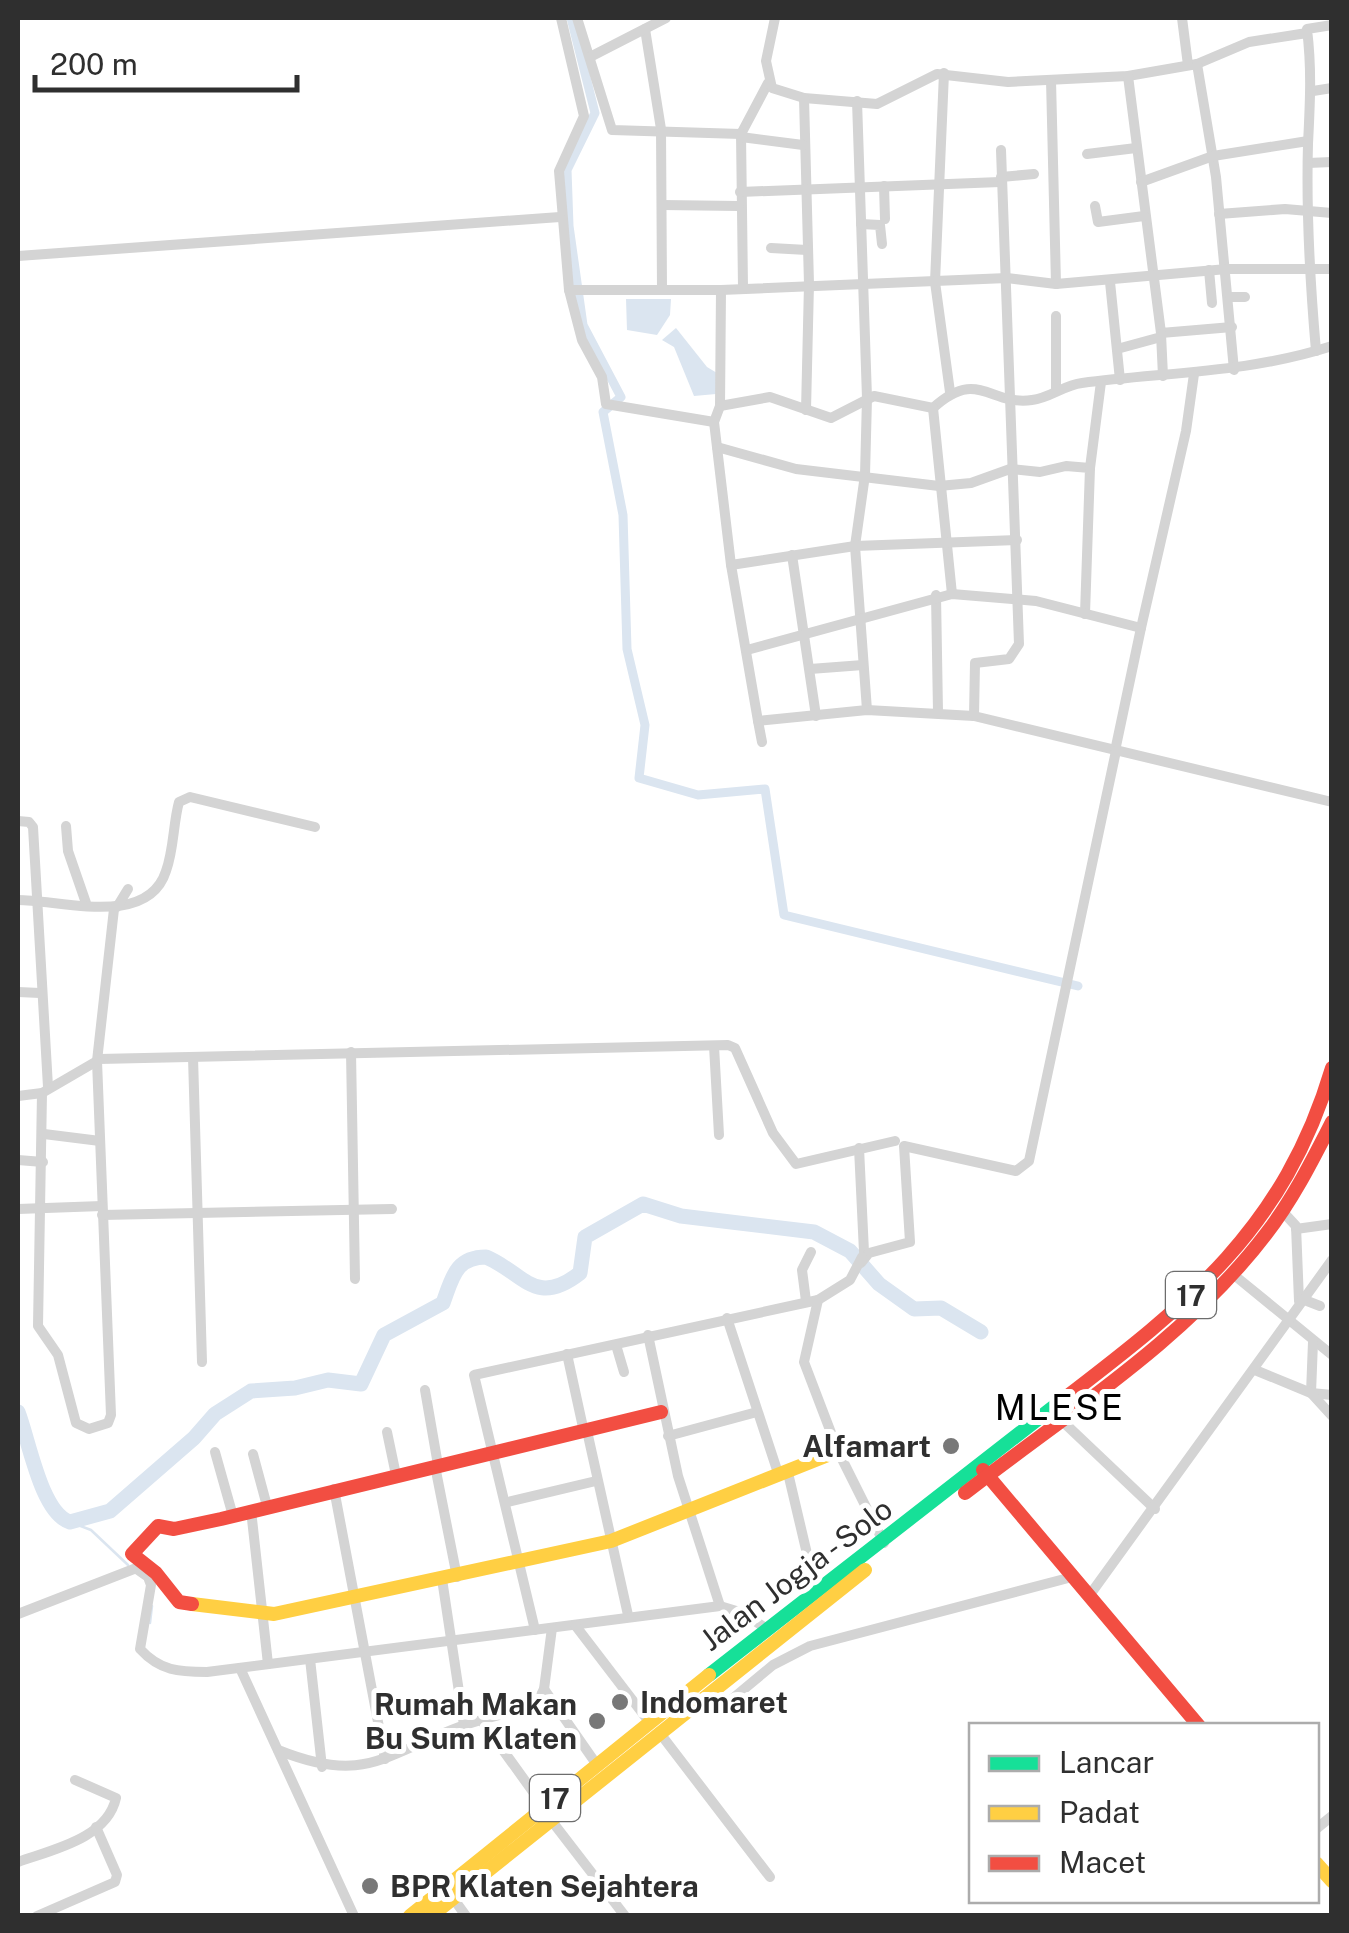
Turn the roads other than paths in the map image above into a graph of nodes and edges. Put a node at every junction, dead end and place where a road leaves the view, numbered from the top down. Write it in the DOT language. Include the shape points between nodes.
graph roads {
  1 [pos="561,18"];
  2 [pos="577,18"];
  3 [pos="666,18"];
  4 [pos="776,18"];
  5 [pos="1182,18"];
  6 [pos="1332,25"];
  7 [pos="645,28"];
  8 [pos="1307,32"];
  9 [pos="590,57"];
  10 [pos="1192,64"];
  11 [pos="944,73"];
  12 [pos="1128,76"];
  13 [pos="1051,80"];
  14 [pos="768,83"];
  15 [pos="1332,88"];
  16 [pos="1313,90"];
  17 [pos="804,98"];
  18 [pos="857,102"];
  19 [pos="661,130"];
  20 [pos="741,136"];
  21 [pos="1308,141"];
  22 [pos="803,144"];
  23 [pos="1136,148"];
  24 [pos="1001,150"];
  25 [pos="1087,154"];
  26 [pos="1213,156"];
  27 [pos="1308,162"];
  28 [pos="1332,162"];
  29 [pos="1034,174"];
  30 [pos="1001,180"];
  31 [pos="939,182"];
  32 [pos="1140,182"];
  33 [pos="858,186"];
  34 [pos="884,186"];
  35 [pos="805,190"];
  36 [pos="740,192"];
  37 [pos="662,204"];
  38 [pos="740,206"];
  39 [pos="1095,206"];
  40 [pos="1309,210"];
  41 [pos="1332,213"];
  42 [pos="1218,214"];
  43 [pos="1144,216"];
  44 [pos="560,217"];
  45 [pos="884,219"];
  46 [pos="861,224"];
  47 [pos="882,244"];
  48 [pos="771,248"];
  49 [pos="808,250"];
  50 [pos="18,256"];
  51 [pos="1308,266"];
  52 [pos="1332,268"];
  53 [pos="1226,269"];
  54 [pos="1209,270"];
  55 [pos="1153,276"];
  56 [pos="1007,278"];
  57 [pos="935,282"];
  58 [pos="1110,282"];
  59 [pos="864,283"];
  60 [pos="809,284"];
  61 [pos="1056,284"];
  62 [pos="743,287"];
  63 [pos="570,290"];
  64 [pos="662,290"];
  65 [pos="721,290"];
  66 [pos="1230,297"];
  67 [pos="1245,297"];
  68 [pos="1212,303"];
  69 [pos="1056,316"];
  70 [pos="1232,326"];
  71 [pos="1161,335"];
  72 [pos="1332,346"];
  73 [pos="1117,349"];
  74 [pos="1316,351"];
  75 [pos="1234,370"];
  76 [pos="1194,374"];
  77 [pos="1162,376"];
  78 [pos="1120,380"];
  79 [pos="1101,382"];
  80 [pos="1056,391"];
  81 [pos="950,392"];
  82 [pos="1009,396"];
  83 [pos="868,398"];
  84 [pos="720,406"];
  85 [pos="933,408"];
  86 [pos="806,410"];
  87 [pos="714,422"];
  88 [pos="717,447"];
  89 [pos="1090,468"];
  90 [pos="1010,469"];
  91 [pos="865,476"];
  92 [pos="939,486"];
  93 [pos="1016,540"];
  94 [pos="947,544"];
  95 [pos="855,546"];
  96 [pos="792,555"];
  97 [pos="731,564"];
  98 [pos="952,594"];
  99 [pos="936,595"];
  100 [pos="1020,598"];
  101 [pos="1085,614"];
  102 [pos="860,616"];
  103 [pos="1141,628"];
  104 [pos="805,634"];
  105 [pos="747,650"];
  106 [pos="863,665"];
  107 [pos="810,669"];
  108 [pos="866,710"];
  109 [pos="938,712"];
  110 [pos="816,716"];
  111 [pos="974,716"];
  112 [pos="758,721"];
  113 [pos="762,742"];
  114 [pos="1115,751"];
  115 [pos="1332,802"];
  116 [pos="18,821"];
  117 [pos="66,826"];
  118 [pos="315,827"];
  119 [pos="128,888"];
  120 [pos="18,900"];
  121 [pos="36,900"];
  122 [pos="86,903"];
  123 [pos="115,908"];
  124 [pos="18,992"];
  125 [pos="40,992"];
  126 [pos="714,1046"];
  127 [pos="351,1052"];
  128 [pos="193,1057"];
  129 [pos="98,1060"];
  130 [pos="1332,1068"];
  131 [pos="45,1090"];
  132 [pos="18,1096"];
  133 [pos="1332,1122"];
  134 [pos="44,1134"];
  135 [pos="719,1135"];
  136 [pos="100,1141"];
  137 [pos="895,1141"];
  138 [pos="858,1148"];
  139 [pos="18,1160"];
  140 [pos="43,1162"];
  141 [pos="42,1208"];
  142 [pos="18,1209"];
  143 [pos="102,1210"];
  144 [pos="352,1210"];
  145 [pos="392,1210"];
  146 [pos="1284,1213"];
  147 [pos="198,1215"];
  148 [pos="1332,1224"];
  149 [pos="1296,1229"];
  150 [pos="812,1252"];
  151 [pos="861,1258"];
  152 [pos="1332,1260"];
  153 [pos="1234,1275"];
  154 [pos="355,1279"];
  155 [pos="812,1300"];
  156 [pos="1301,1300"];
  157 [pos="1320,1306"];
  158 [pos="727,1318"];
  159 [pos="1287,1321"];
  160 [pos="648,1335"];
  161 [pos="1313,1342"];
  162 [pos="616,1345"];
  163 [pos="567,1354"];
  164 [pos="1332,1355"];
  165 [pos="202,1362"];
  166 [pos="624,1372"];
  167 [pos="1254,1372"];
  168 [pos="425,1390"];
  169 [pos="1310,1393"];
  170 [pos="1332,1396"];
  171 [pos="661,1412"];
  172 [pos="757,1412"];
  173 [pos="1332,1416"];
  174 [pos="1058,1417"];
  175 [pos="387,1432"];
  176 [pos="586,1432"];
  177 [pos="668,1436"];
  178 [pos="838,1451"];
  179 [pos="216,1452"];
  180 [pos="495,1452"];
  181 [pos="253,1454"];
  182 [pos="437,1465"];
  183 [pos="983,1471"];
  184 [pos="396,1475"];
  185 [pos="784,1475"];
  186 [pos="596,1481"];
  187 [pos="334,1489"];
  188 [pos="508,1502"];
  189 [pos="259,1508"];
  190 [pos="1155,1509"];
  191 [pos="690,1513"];
  192 [pos="233,1516"];
  193 [pos="611,1541"];
  194 [pos="884,1543"];
  195 [pos="522,1561"];
  196 [pos="139,1567"];
  197 [pos="1072,1576"];
  198 [pos="450,1578"];
  199 [pos="816,1592"];
  200 [pos="353,1594"];
  201 [pos="1088,1596"];
  202 [pos="720,1606"];
  203 [pos="262,1613"];
  204 [pos="18,1614"];
  205 [pos="628,1614"];
  206 [pos="576,1625"];
  207 [pos="552,1628"];
  208 [pos="767,1629"];
  209 [pos="535,1630"];
  210 [pos="451,1640"];
  211 [pos="363,1650"];
  212 [pos="310,1659"];
  213 [pos="268,1664"];
  214 [pos="240,1668"];
  215 [pos="706,1687"];
  216 [pos="544,1690"];
  217 [pos="726,1704"];
  218 [pos="482,1721"];
  219 [pos="1197,1723"];
  220 [pos="464,1725"];
  221 [pos="654,1727"];
  222 [pos="278,1750"];
  223 [pos="385,1759"];
  224 [pos="597,1765"];
  225 [pos="322,1767"];
  226 [pos="75,1780"];
  227 [pos="547,1814"];
  228 [pos="96,1827"];
  229 [pos="18,1862"];
  230 [pos="770,1877"];
  231 [pos="453,1898"];
  232 [pos="37,1916"];
  233 [pos="354,1916"];
  234 [pos="410,1916"];
  235 [pos="430,1916"];
  236 [pos="466,1916"];
  237 [pos="624,1916"];
  1 -- 44 [label="street" via="584,116 560,166"];
  2 -- 9 [label="street"];
  3 -- 7 [label="street"];
  4 -- 14 [label="street"];
  5 -- 10 [label="street"];
  6 -- 8 [label="street"];
  7 -- 9 [label="street"];
  7 -- 19 [label="street"];
  8 -- 10 [label="street" via="1233,46"];
  8 -- 16 [label="street"];
  9 -- 19 [label="street" via="609,128"];
  10 -- 12 [label="street"];
  10 -- 26 [label="street"];
  11 -- 13 [label="street" via="976,81"];
  11 -- 18 [label="street" via="882,103"];
  11 -- 31 [label="street"];
  12 -- 13 [label="street"];
  12 -- 23 [label="street"];
  13 -- 61 [label="street"];
  14 -- 17 [label="street"];
  14 -- 20 [label="street"];
  15 -- 16 [label="street"];
  16 -- 21 [label="street"];
  17 -- 18 [label="street"];
  17 -- 22 [label="street"];
  18 -- 33 [label="street"];
  19 -- 20 [label="street"];
  19 -- 37 [label="street"];
  20 -- 22 [label="street"];
  20 -- 36 [label="street"];
  21 -- 26 [label="street"];
  21 -- 27 [label="street"];
  22 -- 35 [label="street"];
  23 -- 25 [label="street"];
  23 -- 32 [label="street"];
  24 -- 30 [label="street"];
  26 -- 32 [label="street"];
  26 -- 42 [label="street"];
  27 -- 28 [label="street"];
  27 -- 40 [label="street"];
  29 -- 30 [label="street"];
  30 -- 31 [label="street"];
  30 -- 56 [label="street"];
  31 -- 34 [label="street"];
  31 -- 57 [label="street"];
  32 -- 43 [label="street"];
  33 -- 34 [label="street"];
  33 -- 35 [label="street"];
  33 -- 46 [label="street"];
  34 -- 45 [label="street"];
  35 -- 36 [label="street"];
  35 -- 49 [label="street"];
  36 -- 38 [label="street"];
  37 -- 38 [label="street"];
  37 -- 64 [label="street"];
  38 -- 62 [label="street"];
  39 -- 43 [label="street" via="1098,222"];
  40 -- 41 [label="street"];
  40 -- 42 [label="street"];
  40 -- 51 [label="street"];
  42 -- 53 [label="street"];
  43 -- 55 [label="street"];
  44 -- 50 [label="street"];
  44 -- 63 [label="street"];
  46 -- 47 [label="street" via="880,225"];
  46 -- 59 [label="street"];
  48 -- 49 [label="street"];
  49 -- 60 [label="street"];
  51 -- 52 [label="street"];
  51 -- 53 [label="street"];
  51 -- 74 [label="street"];
  53 -- 54 [label="street"];
  53 -- 66 [label="street"];
  54 -- 55 [label="street"];
  54 -- 68 [label="street"];
  55 -- 58 [label="street"];
  55 -- 71 [label="street"];
  56 -- 57 [label="street"];
  56 -- 61 [label="street"];
  56 -- 82 [label="street"];
  57 -- 59 [label="street"];
  57 -- 81 [label="street"];
  58 -- 61 [label="street"];
  58 -- 73 [label="street"];
  59 -- 60 [label="street"];
  59 -- 83 [label="street"];
  60 -- 62 [label="street"];
  60 -- 86 [label="street"];
  62 -- 65 [label="street"];
  63 -- 64 [label="street"];
  63 -- 87 [label="street" via="582,340 602,376 603,402"];
  64 -- 65 [label="street"];
  65 -- 84 [label="street"];
  66 -- 67 [label="street"];
  66 -- 70 [label="street"];
  69 -- 80 [label="street"];
  70 -- 71 [label="street"];
  70 -- 75 [label="street"];
  71 -- 73 [label="street"];
  71 -- 77 [label="street"];
  72 -- 74 [label="street"];
  73 -- 78 [label="street"];
  74 -- 75 [label="street"];
  75 -- 76 [label="street"];
  76 -- 77 [label="street"];
  76 -- 103 [label="street"];
  77 -- 78 [label="street"];
  78 -- 79 [label="street"];
  79 -- 80 [label="street"];
  79 -- 89 [label="street"];
  80 -- 82 [label="street" via="1032,400"];
  81 -- 82 [label="street"];
  81 -- 85 [label="street"];
  82 -- 90 [label="street"];
  83 -- 85 [label="street"];
  83 -- 86 [label="street" via="831,418"];
  83 -- 91 [label="street"];
  84 -- 86 [label="street" via="770,397"];
  84 -- 87 [label="street"];
  85 -- 92 [label="street"];
  87 -- 88 [label="street"];
  88 -- 91 [label="street" via="796,469"];
  88 -- 97 [label="street"];
  89 -- 90 [label="street"];
  89 -- 101 [label="street"];
  90 -- 92 [label="street" via="971,484"];
  90 -- 93 [label="street"];
  91 -- 92 [label="street"];
  91 -- 95 [label="street"];
  92 -- 94 [label="street"];
  93 -- 94 [label="street"];
  93 -- 100 [label="street"];
  94 -- 95 [label="street"];
  94 -- 98 [label="street"];
  95 -- 96 [label="street"];
  95 -- 102 [label="street"];
  96 -- 97 [label="street"];
  96 -- 104 [label="street"];
  97 -- 105 [label="street"];
  98 -- 99 [label="street"];
  98 -- 100 [label="street"];
  99 -- 102 [label="street"];
  99 -- 109 [label="street"];
  100 -- 101 [label="street"];
  100 -- 111 [label="street" via="1018,651 1010,659 975,663"];
  101 -- 103 [label="street"];
  102 -- 104 [label="street"];
  102 -- 106 [label="street"];
  103 -- 114 [label="street"];
  104 -- 105 [label="street"];
  104 -- 107 [label="street"];
  105 -- 112 [label="street"];
  106 -- 107 [label="street"];
  106 -- 108 [label="street"];
  107 -- 110 [label="street"];
  108 -- 109 [label="street"];
  108 -- 110 [label="street"];
  109 -- 111 [label="street"];
  110 -- 112 [label="street"];
  111 -- 114 [label="street"];
  112 -- 113 [label="street"];
  114 -- 115 [label="street"];
  114 -- 151 [label="street" via="1029,1161 1016,1171 904,1146 910,1242"];
  116 -- 121 [label="street" via="32,824"];
  117 -- 122 [label="street"];
  118 -- 123 [label="street" via="184,799 160,886"];
  119 -- 123 [label="street"];
  120 -- 121 [label="street"];
  121 -- 122 [label="street"];
  121 -- 125 [label="street"];
  122 -- 123 [label="street"];
  123 -- 129 [label="street"];
  124 -- 125 [label="street"];
  125 -- 131 [label="street"];
  126 -- 127 [label="street"];
  126 -- 135 [label="street"];
  126 -- 138 [label="street" via="735,1048 774,1133 796,1164"];
  127 -- 128 [label="street"];
  127 -- 144 [label="street"];
  128 -- 129 [label="street"];
  128 -- 147 [label="street"];
  129 -- 131 [label="street"];
  129 -- 136 [label="street"];
  130 -- 183 [label="main road, Jalan Jogja - Solo / 17" via="1290,1176 1226,1262"];
  131 -- 132 [label="street"];
  131 -- 134 [label="street"];
  133 -- 146 [label="main road, 17"];
  134 -- 136 [label="street"];
  134 -- 140 [label="street"];
  136 -- 143 [label="street"];
  137 -- 138 [label="street"];
  138 -- 151 [label="street"];
  139 -- 140 [label="street"];
  140 -- 141 [label="street"];
  141 -- 142 [label="street"];
  141 -- 143 [label="street"];
  141 -- 143 [label="street" via="39,1330 58,1354 76,1424 84,1429 104,1425 111,1415"];
  143 -- 147 [label="street"];
  144 -- 145 [label="street"];
  144 -- 147 [label="street"];
  144 -- 154 [label="street"];
  146 -- 149 [label="street"];
  146 -- 153 [label="main road, 17"];
  147 -- 165 [label="street"];
  148 -- 149 [label="street"];
  149 -- 156 [label="street"];
  150 -- 155 [label="street" via="802,1270"];
  151 -- 155 [label="street" via="850,1280"];
  152 -- 156 [label="street"];
  153 -- 159 [label="street"];
  153 -- 174 [label="main road, 17"];
  155 -- 158 [label="street"];
  155 -- 178 [label="street" via="804,1362"];
  156 -- 157 [label="street"];
  156 -- 159 [label="street"];
  158 -- 160 [label="street"];
  158 -- 172 [label="street"];
  159 -- 161 [label="street"];
  159 -- 167 [label="street"];
  160 -- 162 [label="street"];
  160 -- 171 [label="street"];
  161 -- 164 [label="street"];
  161 -- 169 [label="street"];
  162 -- 163 [label="street"];
  162 -- 166 [label="street"];
  163 -- 176 [label="street"];
  163 -- 180 [label="street" via="474,1375"];
  167 -- 169 [label="street"];
  167 -- 190 [label="street"];
  168 -- 182 [label="street"];
  169 -- 170 [label="street"];
  169 -- 173 [label="street"];
  171 -- 176 [label="main road"];
  171 -- 177 [label="street"];
  172 -- 177 [label="street"];
  172 -- 185 [label="street"];
  174 -- 183 [label="main road, 17"];
  174 -- 190 [label="street"];
  175 -- 184 [label="street"];
  176 -- 180 [label="main road"];
  176 -- 186 [label="street"];
  177 -- 191 [label="street"];
  178 -- 185 [label="main road"];
  178 -- 194 [label="street"];
  179 -- 192 [label="street"];
  180 -- 182 [label="main road"];
  180 -- 188 [label="street"];
  181 -- 189 [label="street"];
  182 -- 184 [label="main road"];
  182 -- 198 [label="street"];
  183 -- 194 [label="main road, Jalan Jogja - Solo / 17"];
  183 -- 197 [label="main road"];
  183 -- 215 [label="main road, 17"];
  184 -- 187 [label="main road"];
  185 -- 191 [label="main road"];
  185 -- 199 [label="street"];
  186 -- 188 [label="street"];
  186 -- 193 [label="street"];
  187 -- 189 [label="main road"];
  187 -- 200 [label="street"];
  188 -- 195 [label="street"];
  189 -- 192 [label="main road"];
  189 -- 203 [label="street"];
  190 -- 201 [label="street"];
  191 -- 193 [label="main road"];
  191 -- 202 [label="street"];
  192 -- 196 [label="main road" via="152,1528 133,1550"];
  193 -- 195 [label="main road"];
  193 -- 205 [label="street"];
  194 -- 199 [label="main road, Jalan Jogja - Solo / 17"];
  195 -- 198 [label="main road"];
  195 -- 209 [label="street"];
  196 -- 203 [label="main road" via="156,1573 179,1602"];
  196 -- 204 [label="street"];
  196 -- 214 [label="street" via="151,1585 138,1640 143,1653 179,1672"];
  197 -- 201 [label="main road"];
  197 -- 217 [label="street" via="810,1646 773,1665"];
  198 -- 200 [label="main road"];
  198 -- 210 [label="street"];
  199 -- 208 [label="main road, Jalan Jogja - Solo / 17"];
  200 -- 203 [label="main road"];
  200 -- 211 [label="street"];
  201 -- 219 [label="main road"];
  202 -- 205 [label="street"];
  202 -- 208 [label="street"];
  203 -- 213 [label="street"];
  205 -- 206 [label="street"];
  206 -- 207 [label="street"];
  206 -- 221 [label="street"];
  207 -- 209 [label="street"];
  207 -- 216 [label="street"];
  208 -- 215 [label="main road, Jalan Jogja - Solo / 17"];
  209 -- 210 [label="street"];
  210 -- 211 [label="street"];
  210 -- 220 [label="street"];
  211 -- 212 [label="street"];
  211 -- 223 [label="street"];
  212 -- 213 [label="street"];
  212 -- 225 [label="street"];
  213 -- 214 [label="street"];
  214 -- 222 [label="street"];
  215 -- 221 [label="main road, Jalan Jogja - Solo / 17"];
  216 -- 218 [label="street" via="537,1704"];
  216 -- 224 [label="street"];
  218 -- 220 [label="street"];
  218 -- 227 [label="street"];
  220 -- 223 [label="street"];
  221 -- 224 [label="main road, Jalan Jogja - Solo / 17"];
  221 -- 227 [label="main road, Jalan Jogja - Solo / 17"];
  221 -- 230 [label="street"];
  222 -- 225 [label="street"];
  222 -- 233 [label="street"];
  223 -- 225 [label="street"];
  224 -- 227 [label="main road, Jalan Jogja - Solo / 17"];
  226 -- 228 [label="street" via="116,1798"];
  227 -- 231 [label="main road, Jalan Jogja - Solo / 17"];
  227 -- 234 [label="main road, Jalan Jogja - Solo / 17"];
  227 -- 237 [label="street"];
  228 -- 229 [label="street" via="69,1845"];
  228 -- 232 [label="street" via="116,1882"];
  231 -- 235 [label="main road, Jalan Jogja - Solo / 17"];
  231 -- 236 [label="street"];
}
